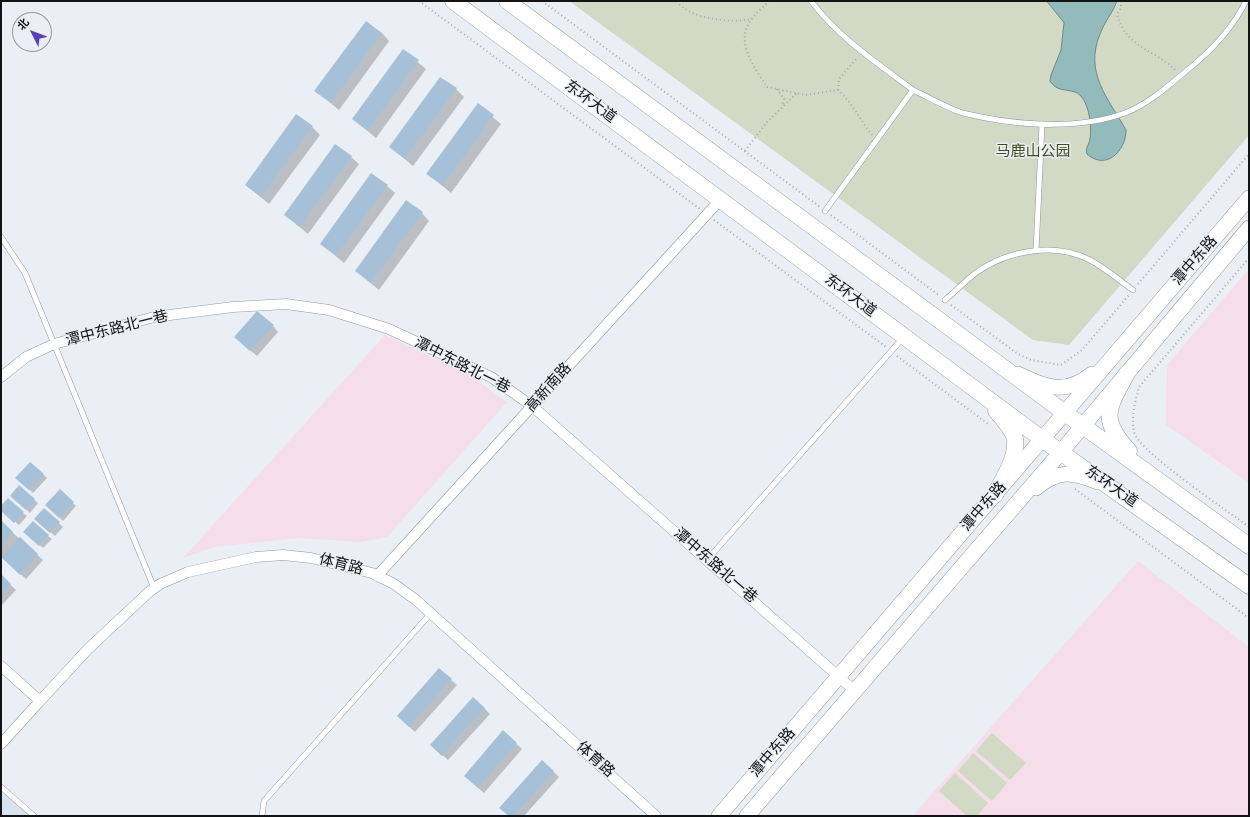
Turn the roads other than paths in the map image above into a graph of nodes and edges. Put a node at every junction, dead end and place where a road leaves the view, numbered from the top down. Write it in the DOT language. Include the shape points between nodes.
graph roads {
  1 [pos="453,1"];
  2 [pos="507,1"];
  3 [pos="811,1"];
  4 [pos="1246,1"];
  5 [pos="913,90"];
  6 [pos="1042,124"];
  7 [pos="1249,198"];
  8 [pos="720,200"];
  9 [pos="825,211"];
  10 [pos="1249,228"];
  11 [pos="1,237"];
  12 [pos="1036,251"];
  13 [pos="1132,290"];
  14 [pos="945,300"];
  15 [pos="904,336"];
  16 [pos="54,344"];
  17 [pos="1111,358"];
  18 [pos="1005,369"];
  19 [pos="1127,373"];
  20 [pos="1,377"];
  21 [pos="978,392"];
  22 [pos="532,406"];
  23 [pos="1065,413"];
  24 [pos="1083,425"];
  25 [pos="1042,439"];
  26 [pos="1061,452"];
  27 [pos="1148,473"];
  28 [pos="1112,488"];
  29 [pos="994,495"];
  30 [pos="1014,507"];
  31 [pos="1249,546"];
  32 [pos="707,560"];
  33 [pos="377,576"];
  34 [pos="1249,586"];
  35 [pos="154,588"];
  36 [pos="431,613"];
  37 [pos="1,666"];
  38 [pos="839,676"];
  39 [pos="855,691"];
  40 [pos="40,701"];
  41 [pos="1,744"];
  42 [pos="1,787"];
  43 [pos="34,816"];
  44 [pos="262,816"];
  45 [pos="656,816"];
  46 [pos="719,816"];
  47 [pos="747,816"];
  1 -- 8 [label="highway, 东环大道"];
  2 -- 18 [label="highway"];
  3 -- 5 [label="lane" via="825,20 862,52"];
  4 -- 6 [label="lane" via="1240,15 1202,58 1143,104 1124,113 1084,122"];
  5 -- 6 [label="lane" via="958,112 1006,122"];
  5 -- 9 [label="lane"];
  6 -- 12 [label="lane"];
  7 -- 17 [label="main road, 潭中东路"];
  8 -- 15 [label="highway, 东环大道"];
  8 -- 22 [label="street, 高新南路"];
  10 -- 19 [label="main road, 潭中东路"];
  11 -- 16 [label="lane" via="25,273"];
  12 -- 13 [label="lane" via="1071,252 1090,260"];
  12 -- 14 [label="lane" via="1022,252 1001,259 977,272"];
  15 -- 21 [label="highway, 东环大道"];
  15 -- 32 [label="lane"];
  16 -- 20 [label="street, 潭中东路北一巷" via="26,357"];
  16 -- 22 [label="street, 潭中东路北一巷" via="154,317 233,307 286,304 329,310 389,329 491,377"];
  16 -- 35 [label="lane"];
  17 -- 18 [label="main road" via="1084,381 1066,388 1046,386"];
  17 -- 23 [label="main road, 潭中东路"];
  18 -- 23 [label="highway"];
  19 -- 24 [label="main road, 潭中东路"];
  19 -- 27 [label="highway" via="1111,403 1109,423 1117,438"];
  21 -- 25 [label="highway, 东环大道"];
  21 -- 29 [label="highway" via="1003,418 1015,438 1012,462"];
  22 -- 32 [label="street, 潭中东路北一巷"];
  22 -- 33 [label="street, 高新南路"];
  23 -- 24 [label="highway"];
  23 -- 25 [label="main road, 潭中东路"];
  24 -- 26 [label="main road, 潭中东路"];
  24 -- 27 [label="highway"];
  25 -- 26 [label="highway, 东环大道"];
  25 -- 29 [label="main road, 潭中东路"];
  26 -- 28 [label="highway, 东环大道"];
  26 -- 30 [label="main road, 潭中东路"];
  27 -- 31 [label="highway"];
  28 -- 30 [label="main road" via="1084,476 1063,473 1041,484"];
  28 -- 34 [label="highway, 东环大道"];
  29 -- 38 [label="main road, 潭中东路"];
  30 -- 39 [label="main road, 潭中东路"];
  32 -- 38 [label="street, 潭中东路北一巷"];
  33 -- 35 [label="street, 体育路" via="347,565 283,555 256,557 188,572"];
  33 -- 36 [label="street, 体育路" via="394,584"];
  35 -- 40 [label="street, 体育路" via="88,649"];
  36 -- 44 [label="lane" via="264,801"];
  36 -- 45 [label="street, 体育路"];
  37 -- 40 [label="street"];
  38 -- 39 [label="street, 潭中东路北一巷"];
  38 -- 46 [label="main road, 潭中东路"];
  39 -- 47 [label="main road, 潭中东路"];
  40 -- 41 [label="street"];
  42 -- 43 [label="lane"];
}
